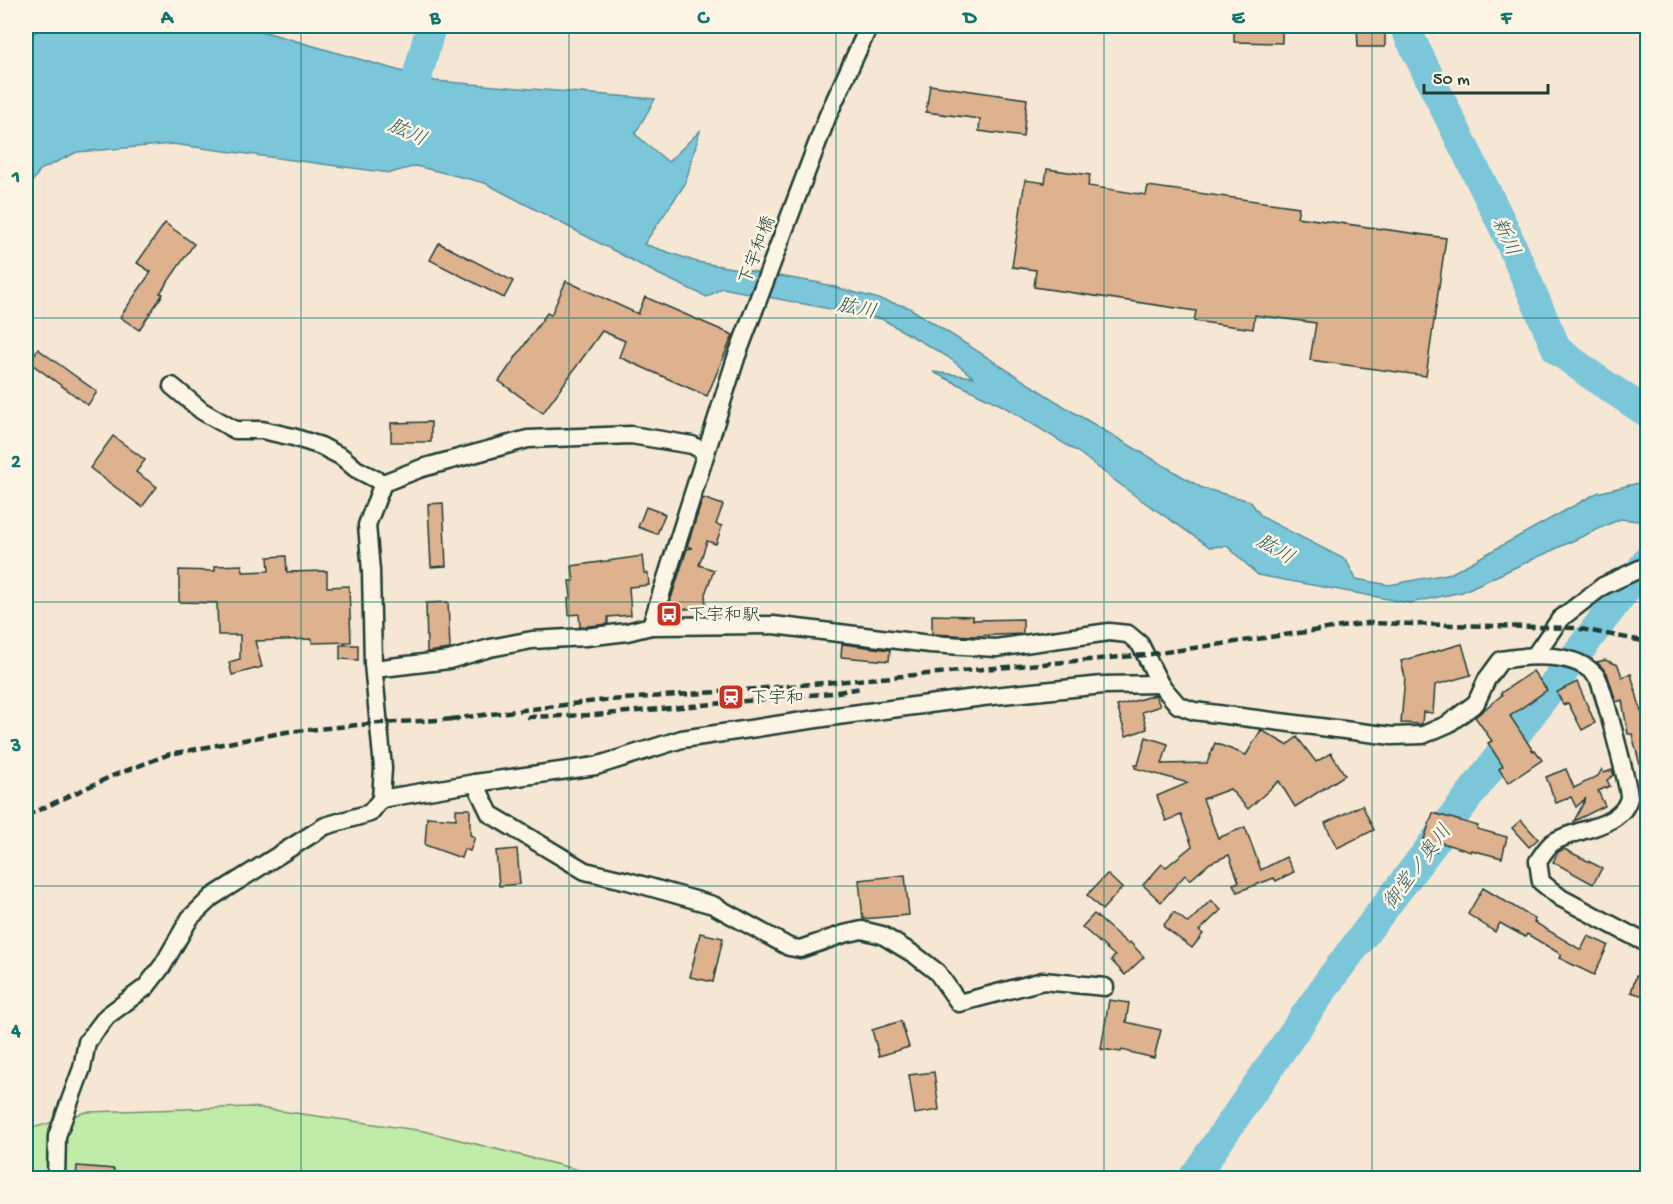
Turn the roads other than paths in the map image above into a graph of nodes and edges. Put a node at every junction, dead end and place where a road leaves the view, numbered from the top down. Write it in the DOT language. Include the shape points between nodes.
graph roads {
  1 [pos="869,26"];
  2 [pos="172,386"];
  3 [pos="705,452"];
  4 [pos="383,483"];
  5 [pos="1647,565"];
  6 [pos="651,626"];
  7 [pos="1535,655"];
  8 [pos="374,669"];
  9 [pos="1160,684"];
  10 [pos="475,783"];
  11 [pos="381,799"];
  12 [pos="1647,944"];
  13 [pos="1104,987"];
  14 [pos="56,1179"];
  1 -- 3 [label="street, 下宇和橋" via="812,155"];
  2 -- 4 [label="street" via="202,411 236,430 262,430 321,446"];
  3 -- 4 [label="street" via="692,445 631,435 528,439 422,468"];
  3 -- 6 [label="street, 下宇和橋"];
  4 -- 8 [label="street" via="367,525"];
  5 -- 7 [label="street" via="1603,586 1560,619"];
  6 -- 8 [label="street" via="596,636 532,640 449,660"];
  6 -- 9 [label="street" via="773,625 996,648 1109,632 1128,634 1140,644"];
  7 -- 9 [label="street" via="1501,660 1486,679 1476,703 1448,724 1423,735 1392,736 1194,711 1178,705"];
  7 -- 12 [label="street" via="1581,665 1598,678 1629,798 1623,810 1609,820 1551,843 1538,861 1541,882 1561,898"];
  8 -- 11 [label="street" via="383,768"];
  9 -- 10 [label="street" via="1103,685 837,716 682,739 596,766"];
  10 -- 11 [label="street"];
  10 -- 13 [label="street" via="490,814 585,872 713,905 789,947 800,949 862,930 882,935 937,972 959,1002 1043,981"];
  11 -- 14 [label="street" via="370,813 325,826 212,897 190,918 146,987 107,1016 87,1042 82,1068 57,1136"];
}
